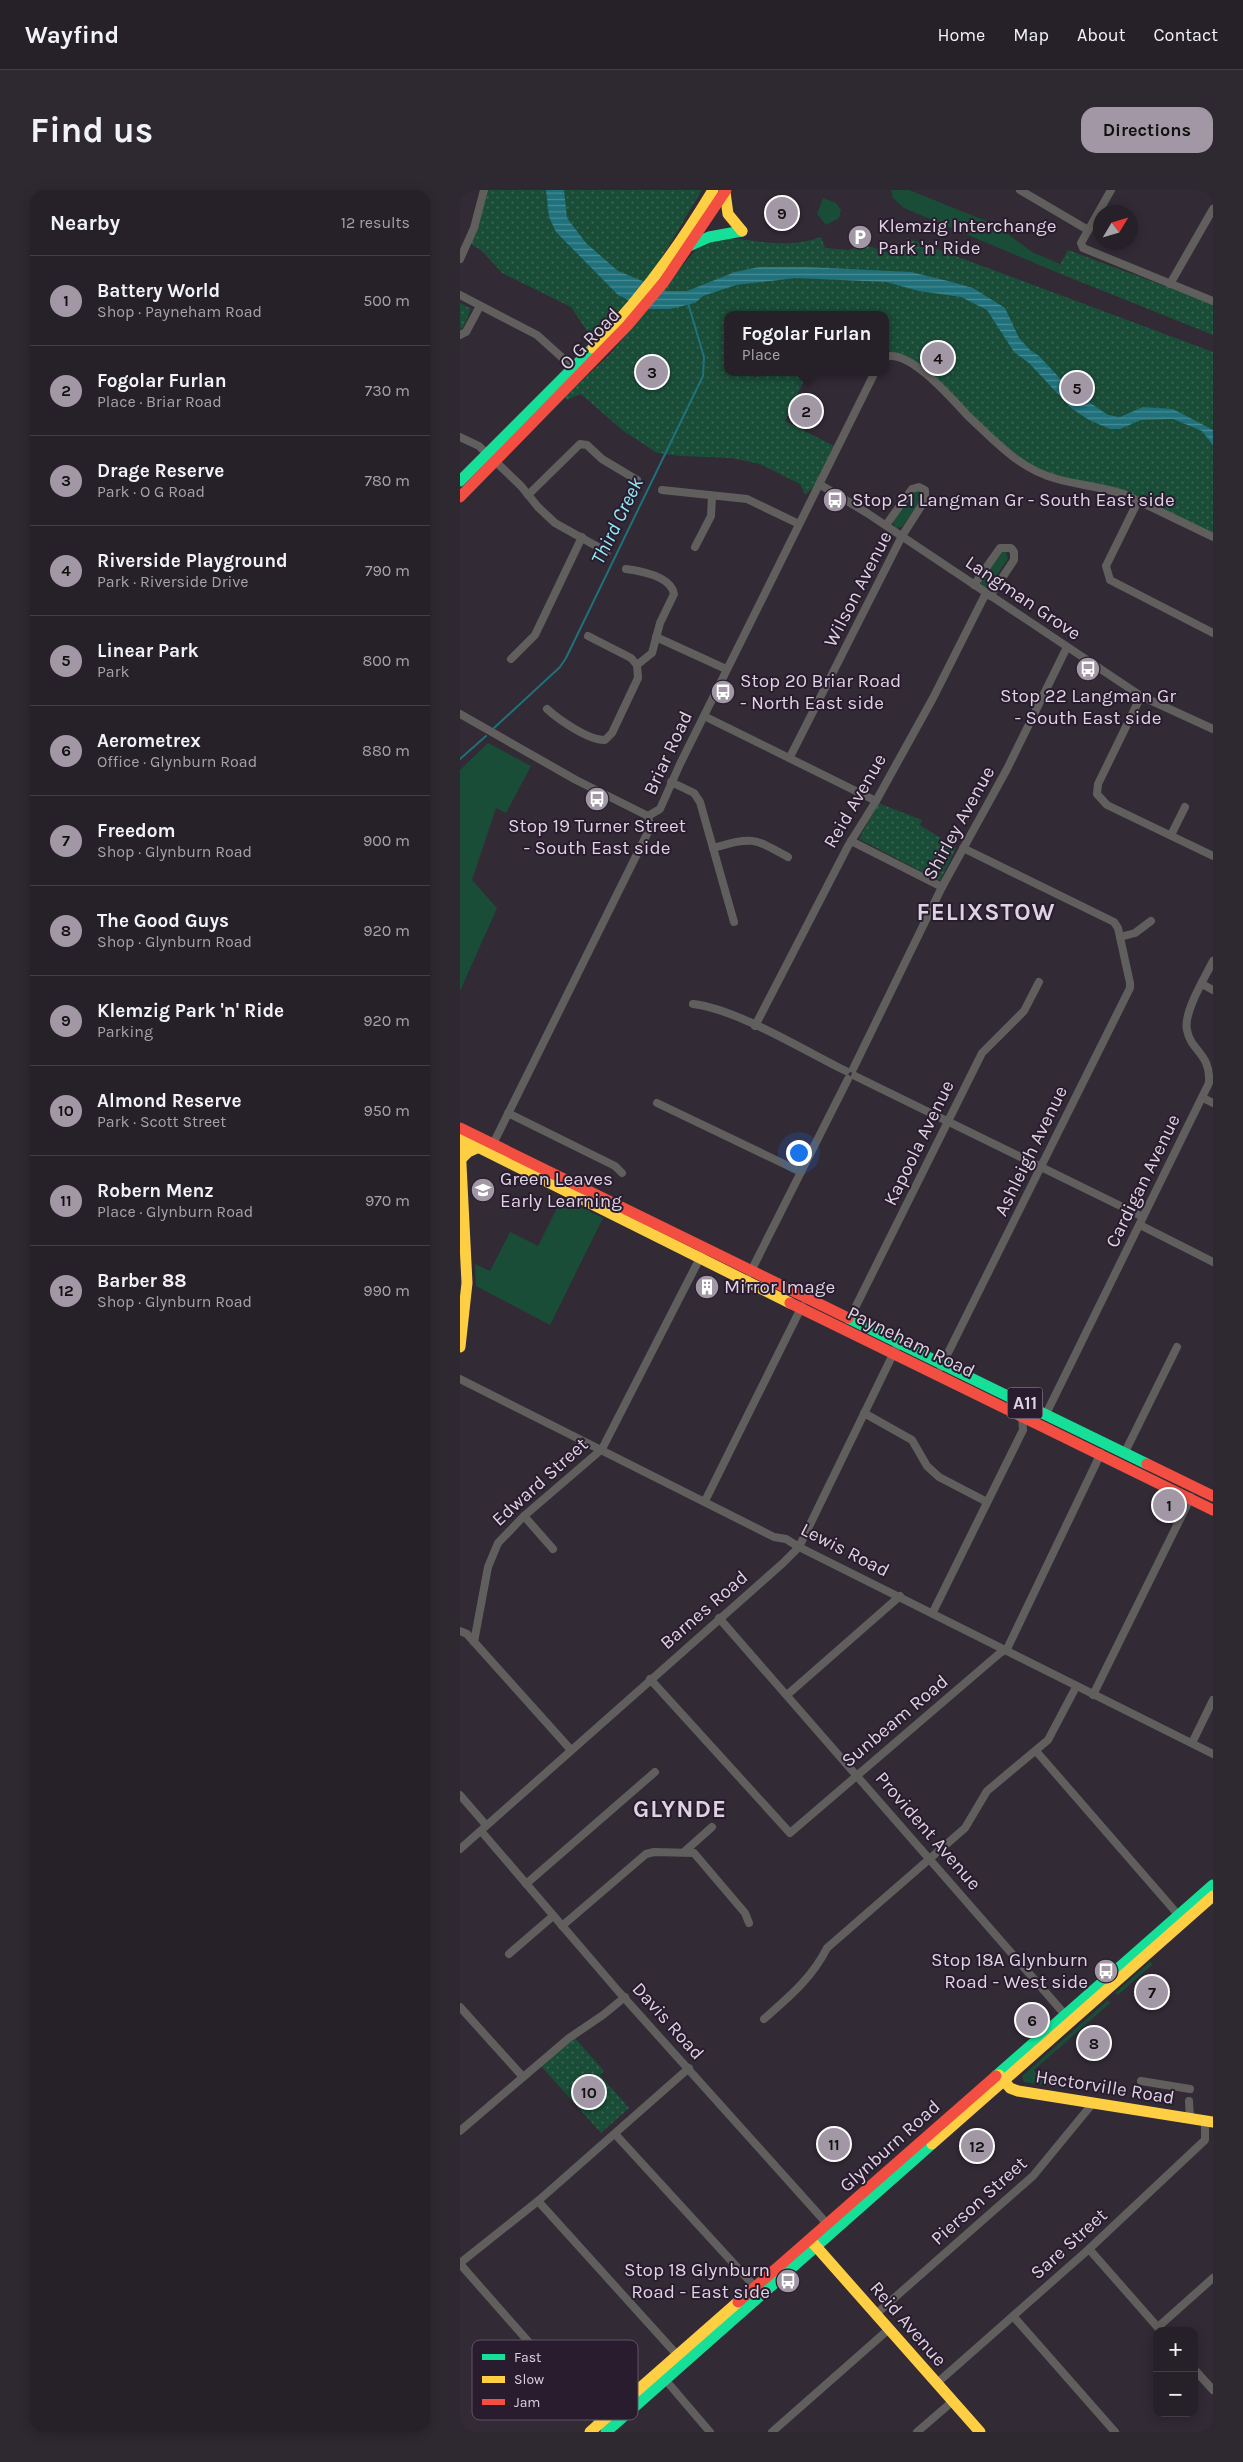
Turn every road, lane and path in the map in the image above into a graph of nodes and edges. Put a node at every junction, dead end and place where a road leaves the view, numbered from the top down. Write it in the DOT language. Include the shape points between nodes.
graph roads {
  1 [pos="484,190"];
  2 [pos="721,190"];
  3 [pos="1020,190"];
  4 [pos="1111,190"];
  5 [pos="1213,209"];
  6 [pos="703,216"];
  7 [pos="1088,230"];
  8 [pos="688,246"];
  9 [pos="460,260"];
  10 [pos="661,279"];
  11 [pos="1170,284"];
  12 [pos="460,295"];
  13 [pos="1213,301"];
  14 [pos="480,306"];
  15 [pos="460,335"];
  16 [pos="889,356"];
  17 [pos="576,371"];
  18 [pos="873,376"];
  19 [pos="460,437"];
  20 [pos="491,458"];
  21 [pos="637,480"];
  22 [pos="460,481"];
  23 [pos="819,484"];
  24 [pos="662,490"];
  25 [pos="528,495"];
  26 [pos="712,496"];
  27 [pos="460,497"];
  28 [pos="1138,501"];
  29 [pos="799,524"];
  30 [pos="886,525"];
  31 [pos="902,536"];
  32 [pos="582,537"];
  33 [pos="1213,537"];
  34 [pos="695,547"];
  35 [pos="607,552"];
  36 [pos="626,569"];
  37 [pos="974,585"];
  38 [pos="988,594"];
  39 [pos="1213,633"];
  40 [pos="588,636"];
  41 [pos="656,637"];
  42 [pos="1068,647"];
  43 [pos="511,659"];
  44 [pos="637,665"];
  45 [pos="726,669"];
  46 [pos="1140,696"];
  47 [pos="546,709"];
  48 [pos="460,714"];
  49 [pos="704,716"];
  50 [pos="1213,729"];
  51 [pos="790,757"];
  52 [pos="671,782"];
  53 [pos="876,801"];
  54 [pos="1185,807"];
  55 [pos="648,816"];
  56 [pos="1171,835"];
  57 [pos="852,841"];
  58 [pos="713,848"];
  59 [pos="963,848"];
  60 [pos="1213,856"];
  61 [pos="788,857"];
  62 [pos="942,887"];
  63 [pos="1151,921"];
  64 [pos="734,922"];
  65 [pos="1120,937"];
  66 [pos="1213,961"];
  67 [pos="1039,982"];
  68 [pos="1202,984"];
  69 [pos="1213,990"];
  70 [pos="693,1004"];
  71 [pos="755,1026"];
  72 [pos="850,1074"];
  73 [pos="1203,1098"];
  74 [pos="657,1103"];
  75 [pos="1213,1103"];
  76 [pos="508,1113"];
  77 [pos="948,1122"];
  78 [pos="460,1128"];
  79 [pos="473,1135"];
  80 [pos="460,1138"];
  81 [pos="493,1144"];
  82 [pos="460,1146"];
  83 [pos="479,1147"];
  84 [pos="514,1155"];
  85 [pos="461,1159"];
  86 [pos="1041,1167"];
  87 [pos="526,1171"];
  88 [pos="801,1172"];
  89 [pos="622,1173"];
  90 [pos="1142,1221"];
  91 [pos="702,1252"];
  92 [pos="1213,1262"];
  93 [pos="749,1275"];
  94 [pos="804,1302"];
  95 [pos="850,1318"];
  96 [pos="844,1329"];
  97 [pos="899,1342"];
  98 [pos="460,1347"];
  99 [pos="1177,1347"];
  100 [pos="893,1354"];
  101 [pos="943,1364"];
  102 [pos="938,1375"];
  103 [pos="460,1379"];
  104 [pos="864,1413"];
  105 [pos="1046,1414"];
  106 [pos="1022,1416"];
  107 [pos="1106,1443"];
  108 [pos="602,1449"];
  109 [pos="1125,1452"];
  110 [pos="1101,1455"];
  111 [pos="1196,1487"];
  112 [pos="1213,1496"];
  113 [pos="1191,1499"];
  114 [pos="705,1501"];
  115 [pos="987,1502"];
  116 [pos="1213,1510"];
  117 [pos="524,1516"];
  118 [pos="799,1547"];
  119 [pos="553,1549"];
  120 [pos="900,1596"];
  121 [pos="933,1612"];
  122 [pos="719,1618"];
  123 [pos="464,1633"];
  124 [pos="460,1640"];
  125 [pos="474,1642"];
  126 [pos="1007,1649"];
  127 [pos="650,1679"];
  128 [pos="1076,1687"];
  129 [pos="787,1695"];
  130 [pos="1093,1695"];
  131 [pos="1213,1700"];
  132 [pos="1192,1743"];
  133 [pos="571,1750"];
  134 [pos="1036,1751"];
  135 [pos="1213,1754"];
  136 [pos="655,1772"];
  137 [pos="857,1774"];
  138 [pos="460,1795"];
  139 [pos="712,1827"];
  140 [pos="484,1828"];
  141 [pos="460,1848"];
  142 [pos="684,1852"];
  143 [pos="930,1858"];
  144 [pos="526,1884"];
  145 [pos="1213,1885"];
  146 [pos="1213,1896"];
  147 [pos="553,1916"];
  148 [pos="1181,1918"];
  149 [pos="749,1923"];
  150 [pos="562,1926"];
  151 [pos="509,1954"];
  152 [pos="625,1997"];
  153 [pos="460,2007"];
  154 [pos="1069,2018"];
  155 [pos="764,2019"];
  156 [pos="689,2068"];
  157 [pos="523,2077"];
  158 [pos="1001,2078"];
  159 [pos="1141,2081"];
  160 [pos="1190,2089"];
  161 [pos="1092,2103"];
  162 [pos="1209,2121"];
  163 [pos="461,2129"];
  164 [pos="615,2134"];
  165 [pos="1210,2134"];
  166 [pos="538,2201"];
  167 [pos="830,2228"];
  168 [pos="813,2243"];
  169 [pos="1089,2249"];
  170 [pos="460,2263"];
  171 [pos="1213,2278"];
  172 [pos="758,2291"];
  173 [pos="876,2314"];
  174 [pos="1013,2316"];
  175 [pos="1157,2327"];
  176 [pos="1161,2327"];
  177 [pos="889,2329"];
  178 [pos="527,2340"];
  179 [pos="681,2359"];
  180 [pos="1197,2372"];
  181 [pos="662,2376"];
  182 [pos="937,2383"];
  183 [pos="1213,2390"];
  184 [pos="638,2397"];
  185 [pos="953,2401"];
  186 [pos="603,2428"];
  187 [pos="590,2432"];
  188 [pos="710,2432"];
  189 [pos="772,2432"];
  190 [pos="917,2432"];
  191 [pos="980,2432"];
  192 [pos="1115,2432"];
  1 -- 9 [label="street" via="474,228"];
  2 -- 6 [label="main road, O G Road"];
  2 -- 8 [label="main road" via="729,219 742,231 709,237"];
  3 -- 7 [label="street"];
  4 -- 7 [label="street"];
  5 -- 11 [label="street"];
  6 -- 8 [label="main road, O G Road"];
  6 -- 10 [label="main road, O G Road"];
  7 -- 11 [label="street" via="1081,243 1087,252"];
  8 -- 10 [label="main road, O G Road"];
  10 -- 17 [label="main road, O G Road"];
  11 -- 13 [label="street"];
  12 -- 14 [label="street"];
  14 -- 15 [label="street" via="466,332"];
  14 -- 17 [label="street" via="537,334"];
  16 -- 28 [label="street" via="897,355 916,367 1003,449 1028,467 1056,479 1108,489"];
  17 -- 20 [label="main road, O G Road"];
  18 -- 23 [label="street, Briar Road"];
  19 -- 20 [label="street" via="479,446"];
  20 -- 22 [label="main road, O G Road"];
  20 -- 25 [label="street"];
  20 -- 27 [label="main road, O G Road"];
  21 -- 25 [label="street" via="602,459 588,446 580,444"];
  23 -- 29 [label="street, Briar Road"];
  23 -- 30 [label="street, Langman Grove"];
  24 -- 26 [label="street"];
  25 -- 32 [label="street" via="554,523"];
  26 -- 29 [label="street" via="751,500"];
  26 -- 34 [label="street" via="711,516"];
  28 -- 33 [label="street"];
  28 -- 39 [label="street" via="1106,566 1110,580"];
  29 -- 45 [label="street, Briar Road"];
  30 -- 31 [label="street, Langman Grove"];
  30 -- 31 [label="street, Wilson Avenue" via="912,489 923,488 926,500"];
  31 -- 37 [label="street, Langman Grove"];
  31 -- 51 [label="street, Wilson Avenue"];
  32 -- 35 [label="street"];
  32 -- 43 [label="street" via="535,635"];
  36 -- 41 [label="street" via="646,572 669,584 673,590"];
  37 -- 38 [label="street, Langman Grove"];
  37 -- 38 [label="street, Reid Avenue" via="1000,548 1011,548 1014,560"];
  38 -- 42 [label="street, Langman Grove"];
  38 -- 53 [label="street, Reid Avenue"];
  40 -- 44 [label="street" via="631,658"];
  41 -- 44 [label="street" via="652,653"];
  41 -- 45 [label="street"];
  42 -- 46 [label="street, Langman Grove"];
  42 -- 59 [label="street, Shirley Avenue"];
  44 -- 47 [label="street" via="637,681 612,734 605,740 596,740"];
  45 -- 49 [label="street, Briar Road"];
  46 -- 50 [label="street, Langman Grove"];
  46 -- 56 [label="street" via="1098,784 1097,794 1107,805"];
  48 -- 55 [label="street" via="568,776"];
  49 -- 51 [label="street"];
  49 -- 52 [label="street, Briar Road"];
  51 -- 53 [label="street"];
  52 -- 55 [label="street, Briar Road" via="660,810"];
  52 -- 58 [label="street" via="698,799"];
  53 -- 57 [label="street, Reid Avenue"];
  54 -- 56 [label="street"];
  55 -- 76 [label="street, Briar Road" via="650,828"];
  56 -- 60 [label="street"];
  57 -- 62 [label="street"];
  57 -- 71 [label="street, Reid Avenue"];
  58 -- 61 [label="street" via="746,839"];
  58 -- 64 [label="street"];
  59 -- 62 [label="street, Shirley Avenue"];
  59 -- 65 [label="street" via="1109,919 1118,928"];
  62 -- 72 [label="street, Shirley Avenue"];
  63 -- 65 [label="street"];
  65 -- 86 [label="street, Ashleigh Avenue" via="1130,988"];
  66 -- 68 [label="street, Cardigan Avenue"];
  67 -- 77 [label="street, Kapoola Avenue" via="1024,1011 982,1053"];
  68 -- 69 [label="street"];
  68 -- 73 [label="street, Cardigan Avenue" via="1186,1023 1187,1033 1209,1069 1209,1083"];
  70 -- 71 [label="street"];
  71 -- 72 [label="street"];
  72 -- 77 [label="street"];
  72 -- 88 [label="street, Shirley Avenue"];
  73 -- 75 [label="street"];
  73 -- 90 [label="street, Cardigan Avenue"];
  74 -- 88 [label="street"];
  76 -- 81 [label="street, Briar Road"];
  76 -- 89 [label="street" via="615,1166"];
  77 -- 86 [label="street"];
  77 -- 95 [label="street, Kapoola Avenue"];
  78 -- 79 [label="main road, Payneham Road / A11"];
  79 -- 80 [label="main road"];
  79 -- 81 [label="main road, Payneham Road / A11"];
  80 -- 83 [label="main road, Payneham Road / A11"];
  81 -- 84 [label="main road, Payneham Road / A11"];
  82 -- 85 [label="main road"];
  83 -- 85 [label="main road"];
  83 -- 87 [label="main road, Payneham Road / A11"];
  84 -- 87 [label="main road" via="526,1162"];
  84 -- 91 [label="main road, Payneham Road / A11"];
  85 -- 98 [label="main road" via="467,1283"];
  86 -- 90 [label="street"];
  86 -- 101 [label="street, Ashleigh Avenue"];
  87 -- 91 [label="main road, Payneham Road / A11"];
  88 -- 93 [label="street, Shirley Avenue"];
  90 -- 92 [label="street"];
  90 -- 105 [label="street, Cardigan Avenue"];
  91 -- 93 [label="main road, Payneham Road / A11"];
  91 -- 108 [label="street, Edward Street"];
  93 -- 94 [label="main road, Payneham Road / A11"];
  94 -- 95 [label="main road, Payneham Road / A11"];
  94 -- 96 [label="main road, Payneham Road / A11"];
  94 -- 114 [label="street"];
  95 -- 96 [label="street, Kapoola Avenue"];
  95 -- 97 [label="main road, Payneham Road / A11"];
  96 -- 100 [label="main road, Payneham Road / A11"];
  97 -- 100 [label="street, Barnes Road"];
  97 -- 101 [label="main road, Payneham Road / A11"];
  99 -- 109 [label="street"];
  100 -- 102 [label="main road, Payneham Road / A11"];
  100 -- 104 [label="street, Barnes Road"];
  101 -- 102 [label="street, Ashleigh Avenue"];
  101 -- 105 [label="main road, Payneham Road / A11"];
  102 -- 106 [label="main road, Payneham Road / A11"];
  103 -- 108 [label="street, Lewis Road"];
  104 -- 115 [label="street" via="912,1440 927,1466 939,1477"];
  104 -- 118 [label="street, Barnes Road"];
  105 -- 107 [label="main road, Payneham Road / A11"];
  106 -- 110 [label="main road, Payneham Road / A11"];
  106 -- 115 [label="street" via="1022,1432"];
  107 -- 109 [label="main road, Payneham Road / A11"];
  107 -- 110 [label="street, Sunbeam Road"];
  108 -- 114 [label="street, Lewis Road"];
  108 -- 117 [label="street, Edward Street"];
  109 -- 111 [label="main road, Payneham Road / A11"];
  110 -- 113 [label="main road, Payneham Road / A11"];
  110 -- 126 [label="street, Sunbeam Road"];
  111 -- 112 [label="main road, Payneham Road / A11"];
  111 -- 113 [label="street"];
  113 -- 116 [label="main road, Payneham Road / A11"];
  113 -- 130 [label="street"];
  114 -- 118 [label="street, Lewis Road"];
  115 -- 121 [label="street"];
  117 -- 119 [label="street"];
  117 -- 125 [label="street, Edward Street" via="498,1543 488,1567"];
  118 -- 120 [label="street, Lewis Road"];
  118 -- 122 [label="street, Barnes Road"];
  120 -- 121 [label="street, Lewis Road"];
  120 -- 129 [label="street"];
  121 -- 126 [label="street, Lewis Road"];
  122 -- 127 [label="street, Barnes Road"];
  122 -- 129 [label="street, Provident Avenue"];
  123 -- 124 [label="street"];
  123 -- 125 [label="street"];
  125 -- 133 [label="street"];
  126 -- 128 [label="street, Lewis Road"];
  126 -- 137 [label="street, Sunbeam Road"];
  127 -- 133 [label="street, Barnes Road"];
  127 -- 137 [label="street, Sunbeam Road" via="790,1833"];
  128 -- 130 [label="street, Lewis Road"];
  128 -- 134 [label="street" via="1053,1733"];
  129 -- 137 [label="street, Provident Avenue"];
  130 -- 132 [label="street, Lewis Road"];
  131 -- 132 [label="street"];
  132 -- 135 [label="street, Lewis Road"];
  133 -- 140 [label="street, Barnes Road"];
  134 -- 143 [label="street" via="987,1791 969,1822"];
  134 -- 148 [label="street"];
  136 -- 144 [label="street"];
  137 -- 143 [label="street, Provident Avenue"];
  138 -- 140 [label="street"];
  139 -- 142 [label="street"];
  140 -- 141 [label="street, Barnes Road"];
  140 -- 144 [label="street, Davis Road"];
  142 -- 149 [label="street" via="692,1852 696,1856 745,1913"];
  142 -- 150 [label="street" via="647,1853"];
  143 -- 154 [label="street, Provident Avenue"];
  143 -- 155 [label="street" via="827,1948 816,1968 797,1990"];
  144 -- 147 [label="street, Davis Road"];
  145 -- 148 [label="main road, Glynburn Road"];
  146 -- 148 [label="main road, Glynburn Road"];
  147 -- 150 [label="street, Davis Road"];
  147 -- 151 [label="street"];
  148 -- 154 [label="main road, Glynburn Road"];
  150 -- 152 [label="street, Davis Road"];
  152 -- 156 [label="street, Davis Road"];
  152 -- 157 [label="street" via="568,2038"];
  153 -- 157 [label="street"];
  154 -- 158 [label="main road, Glynburn Road"];
  156 -- 164 [label="street"];
  156 -- 167 [label="street, Davis Road"];
  157 -- 163 [label="street"];
  158 -- 161 [label="main road, Hectorville Road" via="1018,2091"];
  158 -- 167 [label="main road, Glynburn Road"];
  159 -- 160 [label="street"];
  161 -- 162 [label="main road, Hectorville Road"];
  161 -- 173 [label="street, Pierson Street" via="1033,2176"];
  162 -- 165 [label="street, Sare Street"];
  164 -- 166 [label="street"];
  164 -- 172 [label="street"];
  165 -- 169 [label="street, Sare Street"];
  166 -- 170 [label="street"];
  166 -- 179 [label="street"];
  167 -- 168 [label="main road, Glynburn Road"];
  168 -- 172 [label="main road, Glynburn Road"];
  168 -- 173 [label="main road, Reid Avenue"];
  169 -- 174 [label="street, Sare Street"];
  169 -- 175 [label="street"];
  170 -- 178 [label="street"];
  171 -- 176 [label="street"];
  172 -- 179 [label="main road, Glynburn Road"];
  173 -- 177 [label="main road, Reid Avenue"];
  174 -- 182 [label="street, Sare Street"];
  174 -- 192 [label="street"];
  177 -- 182 [label="main road, Reid Avenue"];
  177 -- 189 [label="street"];
  179 -- 181 [label="main road, Glynburn Road"];
  180 -- 183 [label="street"];
  181 -- 184 [label="main road, Glynburn Road"];
  181 -- 188 [label="street"];
  182 -- 185 [label="main road, Reid Avenue"];
  185 -- 190 [label="street"];
  185 -- 191 [label="main road, Reid Avenue"];
  186 -- 187 [label="main road, Glynburn Road"];
}
